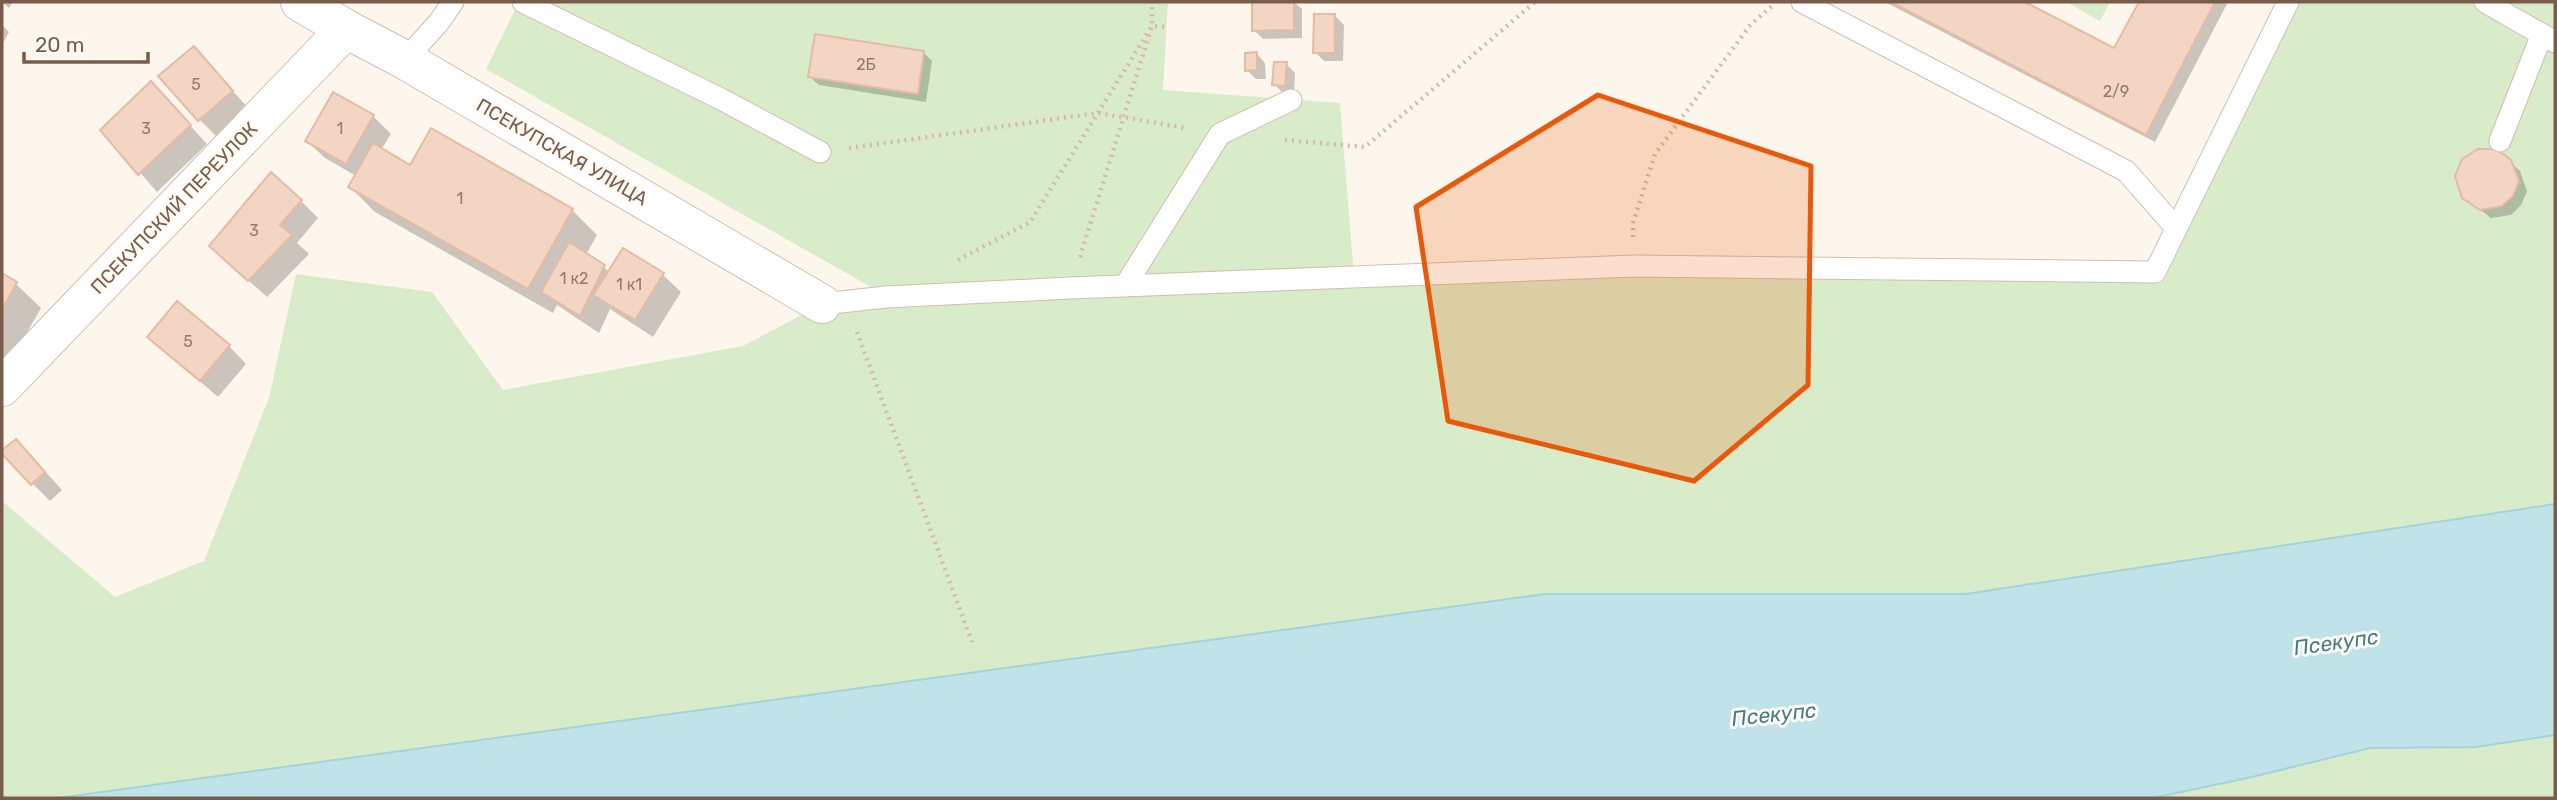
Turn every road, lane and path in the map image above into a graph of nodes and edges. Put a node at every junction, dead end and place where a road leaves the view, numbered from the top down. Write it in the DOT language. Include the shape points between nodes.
graph roads {
  1 [pos="300,2"];
  2 [pos="453,2"];
  3 [pos="523,2"];
  4 [pos="1152,2"];
  5 [pos="1535,2"];
  6 [pos="1777,2"];
  7 [pos="1802,2"];
  8 [pos="2288,2"];
  9 [pos="2485,2"];
  10 [pos="1152,26"];
  11 [pos="1167,27"];
  12 [pos="346,29"];
  13 [pos="2548,38"];
  14 [pos="405,60"];
  15 [pos="1291,100"];
  16 [pos="1098,113"];
  17 [pos="1124,118"];
  18 [pos="1220,134"];
  19 [pos="2500,141"];
  20 [pos="820,152"];
  21 [pos="2176,228"];
  22 [pos="949,265"];
  23 [pos="1634,266"];
  24 [pos="1125,286"];
  25 [pos="1070,288"];
  26 [pos="834,302"];
  27 [pos="2,387"];
  28 [pos="972,642"];
  1 -- 12 [label="street, ПСЕКУПСКАЯ УЛИЦА"];
  2 -- 14 [label="lane"];
  3 -- 20 [label="lane" via="717,104"];
  4 -- 10 [label="path"];
  5 -- 18 [label="path" via="1365,147"];
  6 -- 23 [label="path" via="1751,24 1655,154 1633,223"];
  7 -- 21 [label="lane" via="2126,171"];
  8 -- 21 [label="lane"];
  9 -- 13 [label="lane"];
  10 -- 11 [label="path"];
  10 -- 16 [label="path"];
  10 -- 17 [label="path"];
  12 -- 14 [label="street, ПСЕКУПСКАЯ УЛИЦА"];
  12 -- 27 [label="street, ПСЕКУПСКИЙ ПЕРЕУЛОК"];
  13 -- 19 [label="lane"];
  14 -- 26 [label="street, ПСЕКУПСКАЯ УЛИЦА"];
  15 -- 18 [label="lane"];
  16 -- 17 [label="path"];
  16 -- 20 [label="path"];
  16 -- 22 [label="path" via="1030,222"];
  17 -- 18 [label="path"];
  17 -- 25 [label="path"];
  18 -- 24 [label="lane"];
  21 -- 23 [label="lane" via="2155,272"];
  23 -- 24 [label="lane"];
  24 -- 25 [label="lane"];
  25 -- 26 [label="lane"];
  26 -- 28 [label="path"];
}
